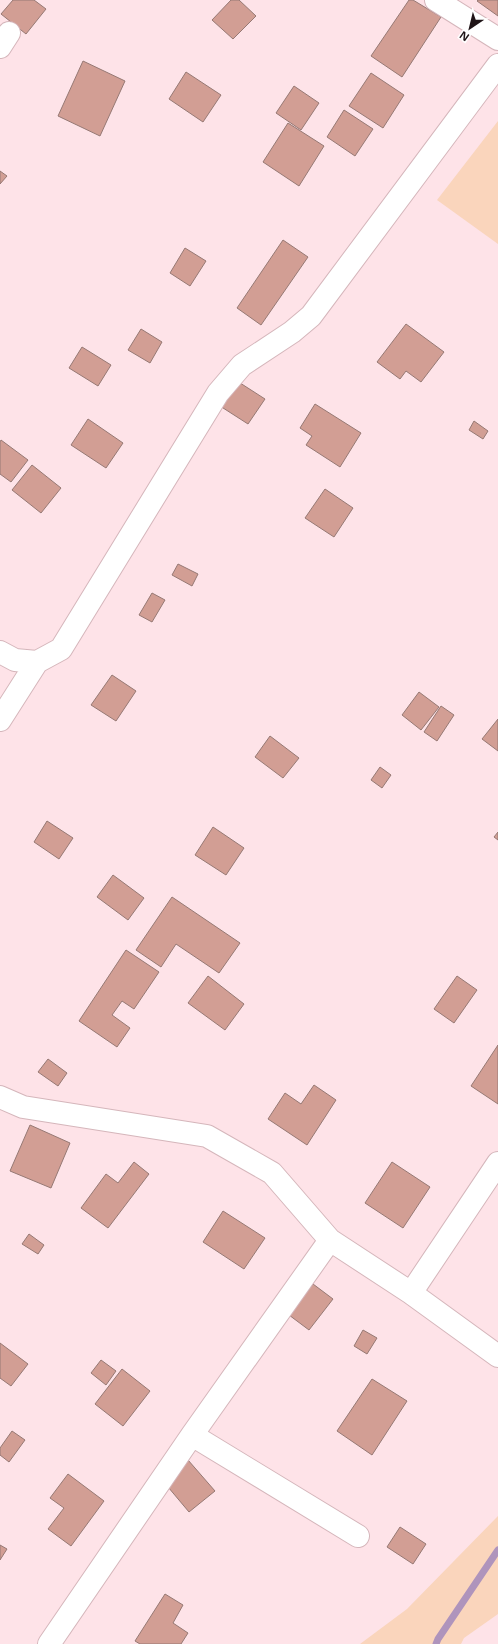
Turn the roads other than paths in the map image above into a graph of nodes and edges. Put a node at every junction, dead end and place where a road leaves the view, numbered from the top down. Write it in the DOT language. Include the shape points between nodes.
graph roads {
  1 [pos="436,0"];
  2 [pos="498,39"];
  3 [pos="498,65"];
  4 [pos="0,652"];
  5 [pos="37,662"];
  6 [pos="0,720"];
  7 [pos="0,1097"];
  8 [pos="498,1163"];
  9 [pos="330,1240"];
  10 [pos="411,1293"];
  11 [pos="498,1356"];
  12 [pos="192,1435"];
  13 [pos="358,1536"];
  14 [pos="49,1644"];
  1 -- 2 [label="street"];
  3 -- 5 [label="street" via="311,316 292,332 242,365 218,393 61,649"];
  4 -- 5 [label="street" via="15,660"];
  5 -- 6 [label="street"];
  7 -- 9 [label="street" via="23,1107 207,1136 272,1174"];
  8 -- 10 [label="street"];
  9 -- 10 [label="street"];
  9 -- 12 [label="street"];
  10 -- 11 [label="street"];
  12 -- 13 [label="street"];
  12 -- 14 [label="street"];
}
